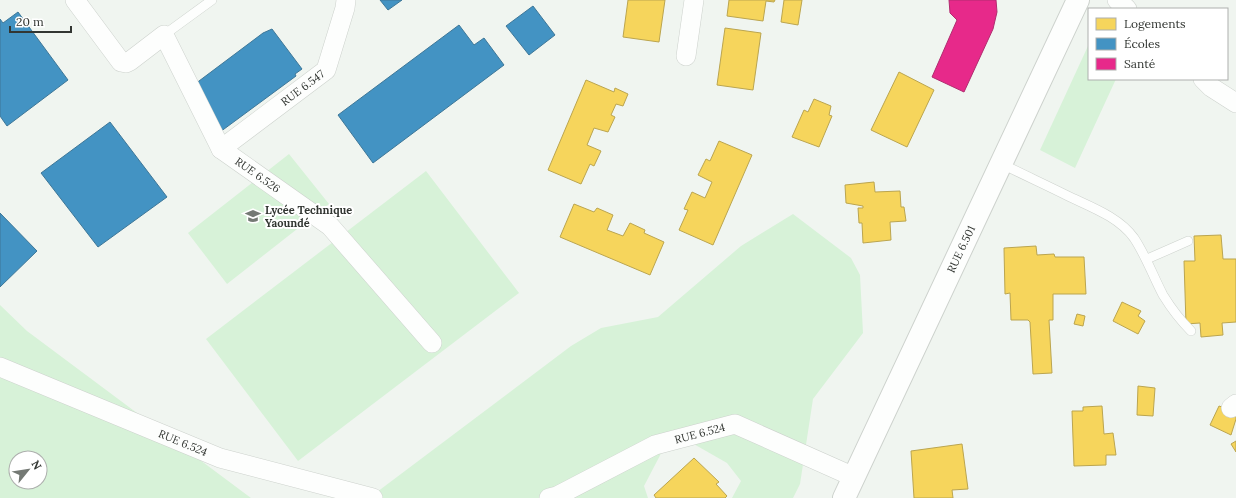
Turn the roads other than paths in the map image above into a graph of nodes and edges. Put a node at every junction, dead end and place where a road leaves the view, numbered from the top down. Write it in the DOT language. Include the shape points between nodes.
graph roads {
  1 [pos="75,0"];
  2 [pos="212,0"];
  3 [pos="346,0"];
  4 [pos="694,0"];
  5 [pos="1116,0"];
  6 [pos="1079,1"];
  7 [pos="1127,8"];
  8 [pos="164,35"];
  9 [pos="686,56"];
  10 [pos="1204,80"];
  11 [pos="1236,104"];
  12 [pos="221,149"];
  13 [pos="1002,164"];
  14 [pos="1188,241"];
  15 [pos="1147,260"];
  16 [pos="1191,331"];
  17 [pos="432,343"];
  18 [pos="0,367"];
  19 [pos="854,477"];
  20 [pos="373,498"];
  21 [pos="549,498"];
  22 [pos="844,498"];
  1 -- 8 [label="street" via="121,62 130,61"];
  2 -- 8 [label="lane"];
  3 -- 12 [label="street, RUE 6.547" via="326,70"];
  4 -- 9 [label="street"];
  5 -- 7 [label="street"];
  6 -- 13 [label="street, RUE 6.501"];
  8 -- 12 [label="street, RUE 6.526"];
  10 -- 11 [label="street"];
  12 -- 17 [label="street, RUE 6.526" via="330,226"];
  13 -- 15 [label="lane" via="1114,219 1133,237"];
  13 -- 19 [label="street, RUE 6.501"];
  14 -- 15 [label="lane"];
  15 -- 16 [label="lane" via="1163,294 1177,316"];
  18 -- 20 [label="street, RUE 6.524" via="220,458"];
  19 -- 21 [label="street, RUE 6.524" via="735,424 655,445 558,496"];
  19 -- 22 [label="street, RUE 6.501"];
}
